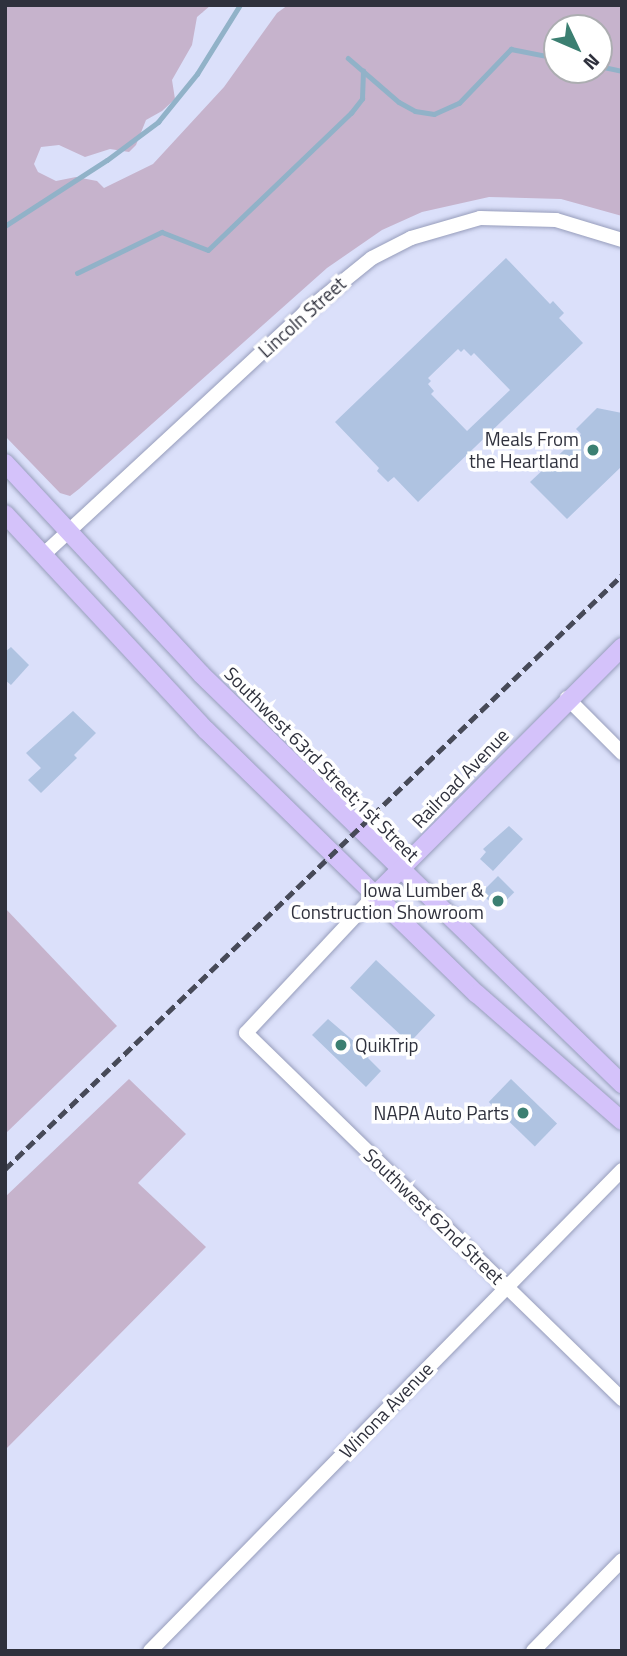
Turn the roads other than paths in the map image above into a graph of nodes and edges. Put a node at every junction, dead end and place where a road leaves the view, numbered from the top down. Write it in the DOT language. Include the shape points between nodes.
graph roads {
  1 [pos="622,240"];
  2 [pos="5,463"];
  3 [pos="5,514"];
  4 [pos="69,530"];
  5 [pos="43,555"];
  6 [pos="622,646"];
  7 [pos="567,698"];
  8 [pos="622,753"];
  9 [pos="399,870"];
  10 [pos="376,894"];
  11 [pos="246,1034"];
  12 [pos="622,1084"];
  13 [pos="622,1121"];
  14 [pos="622,1170"];
  15 [pos="506,1287"];
  16 [pos="622,1399"];
  17 [pos="622,1560"];
  18 [pos="150,1651"];
  19 [pos="533,1651"];
  1 -- 4 [label="street, Lincoln Street" via="579,225 509,217 480,218 411,238 349,274"];
  2 -- 4 [label="main road, Southwest 63rd Street;1st Street"];
  3 -- 5 [label="main road"];
  4 -- 5 [label="street, Lincoln Street"];
  4 -- 9 [label="main road, Southwest 63rd Street;1st Street" via="201,674"];
  5 -- 10 [label="main road" via="206,730"];
  6 -- 7 [label="main road, Railroad Avenue"];
  7 -- 8 [label="street"];
  7 -- 9 [label="main road, Railroad Avenue"];
  9 -- 10 [label="main road, Railroad Avenue"];
  9 -- 12 [label="main road, Southwest 63rd Street;1st Street"];
  10 -- 11 [label="street, Railroad Avenue"];
  10 -- 13 [label="main road" via="477,994"];
  11 -- 15 [label="street, Southwest 62nd Street"];
  14 -- 15 [label="street, Winona Avenue"];
  15 -- 16 [label="street, Southwest 62nd Street"];
  15 -- 18 [label="street, Winona Avenue"];
  17 -- 19 [label="street"];
}
